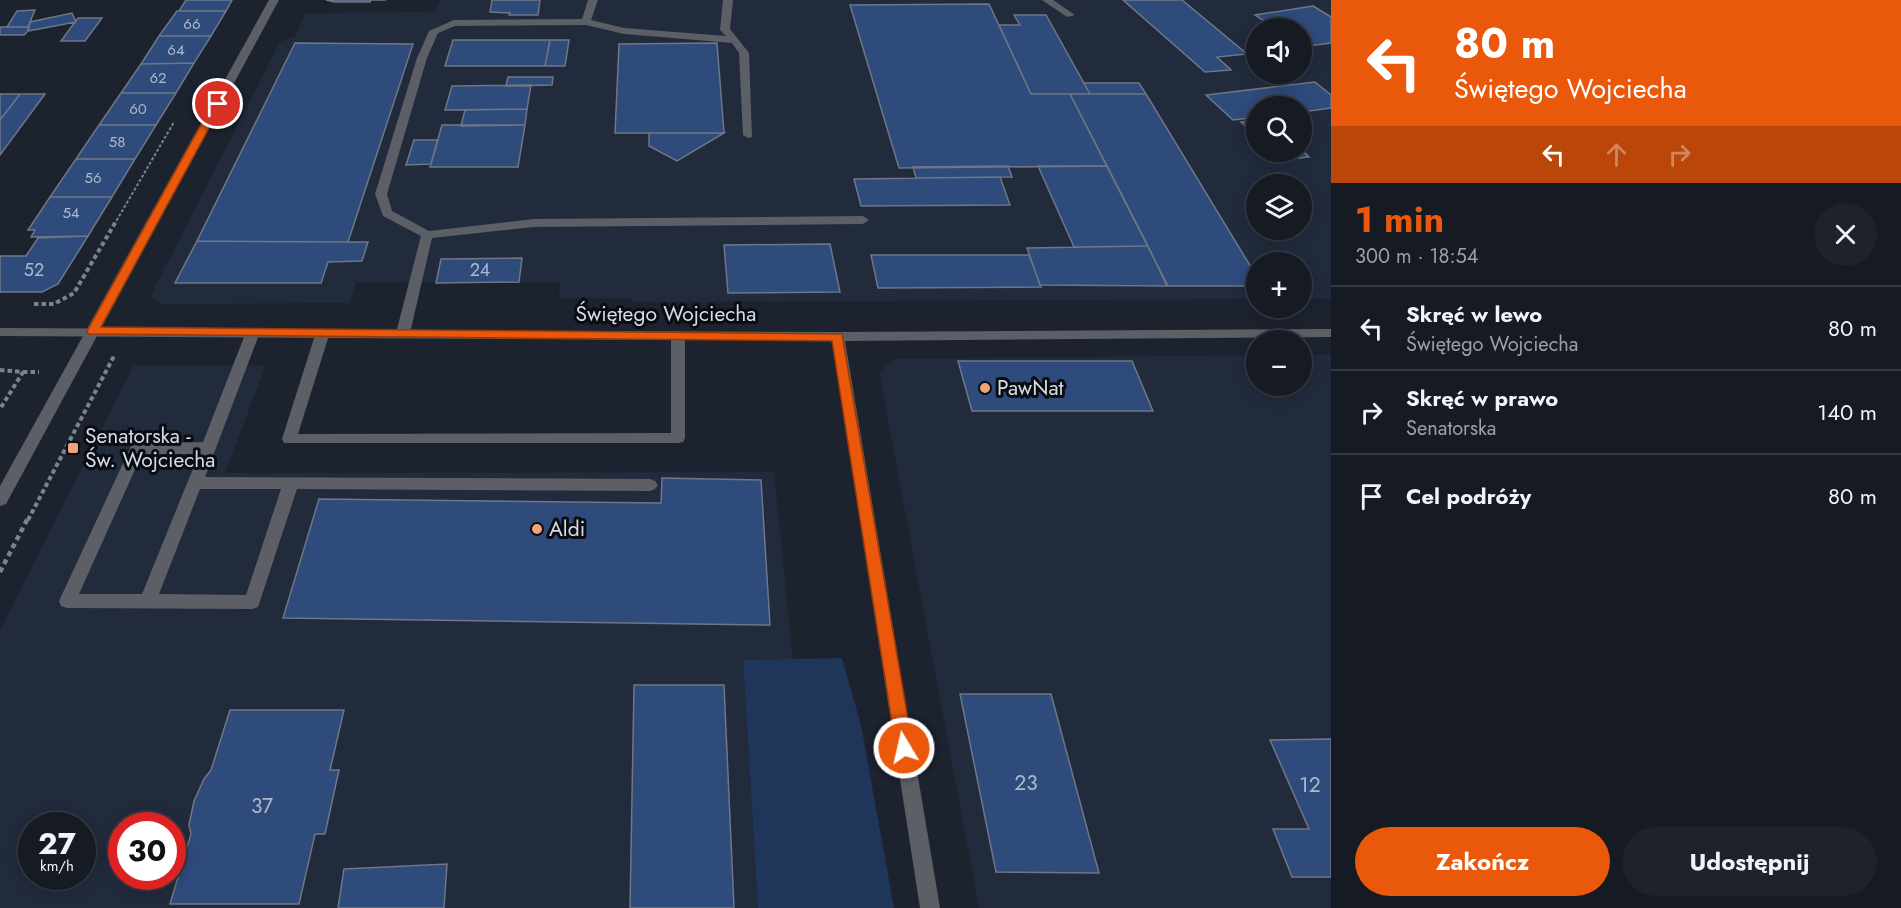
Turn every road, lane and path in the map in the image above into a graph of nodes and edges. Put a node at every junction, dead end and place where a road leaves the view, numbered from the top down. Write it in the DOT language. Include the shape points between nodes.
graph roads {
  1 [pos="274,0"];
  2 [pos="593,0"];
  3 [pos="728,0"];
  4 [pos="1047,0"];
  5 [pos="1070,15"];
  6 [pos="586,22"];
  7 [pos="735,40"];
  8 [pos="175,121"];
  9 [pos="748,135"];
  10 [pos="863,220"];
  11 [pos="427,235"];
  12 [pos="33,304"];
  13 [pos="93,331"];
  14 [pos="0,332"];
  15 [pos="253,332"];
  16 [pos="323,332"];
  17 [pos="403,333"];
  18 [pos="1331,333"];
  19 [pos="678,335"];
  20 [pos="838,337"];
  21 [pos="0,370"];
  22 [pos="0,409"];
  23 [pos="209,448"];
  24 [pos="196,483"];
  25 [pos="291,483"];
  26 [pos="650,485"];
  27 [pos="0,500"];
  28 [pos="148,601"];
  29 [pos="930,908"];
  1 -- 13 [label="street"];
  2 -- 6 [label="street"];
  3 -- 7 [label="street" via="725,30"];
  4 -- 5 [label="street"];
  6 -- 7 [label="street" via="624,31"];
  6 -- 11 [label="street" via="454,23 434,31 422,58 381,194 387,213"];
  7 -- 9 [label="street" via="744,53"];
  8 -- 12 [label="path" via="74,293 54,304"];
  10 -- 11 [label="street" via="534,223"];
  11 -- 17 [label="street"];
  13 -- 14 [label="street, Świętego Wojciecha"];
  13 -- 15 [label="street, Świętego Wojciecha"];
  13 -- 27 [label="street"];
  15 -- 16 [label="street, Świętego Wojciecha"];
  15 -- 23 [label="street"];
  16 -- 17 [label="street, Świętego Wojciecha"];
  16 -- 19 [label="street" via="289,439 678,438"];
  17 -- 19 [label="street, Świętego Wojciecha"];
  18 -- 20 [label="street, Świętego Wojciecha"];
  19 -- 20 [label="street, Świętego Wojciecha"];
  20 -- 29 [label="street"];
  21 -- 22 [label="path" via="23,372"];
  23 -- 24 [label="street"];
  23 -- 28 [label="street" via="137,448 67,601"];
  24 -- 25 [label="street"];
  24 -- 28 [label="street"];
  25 -- 26 [label="street"];
  25 -- 28 [label="street" via="252,602"];
}
